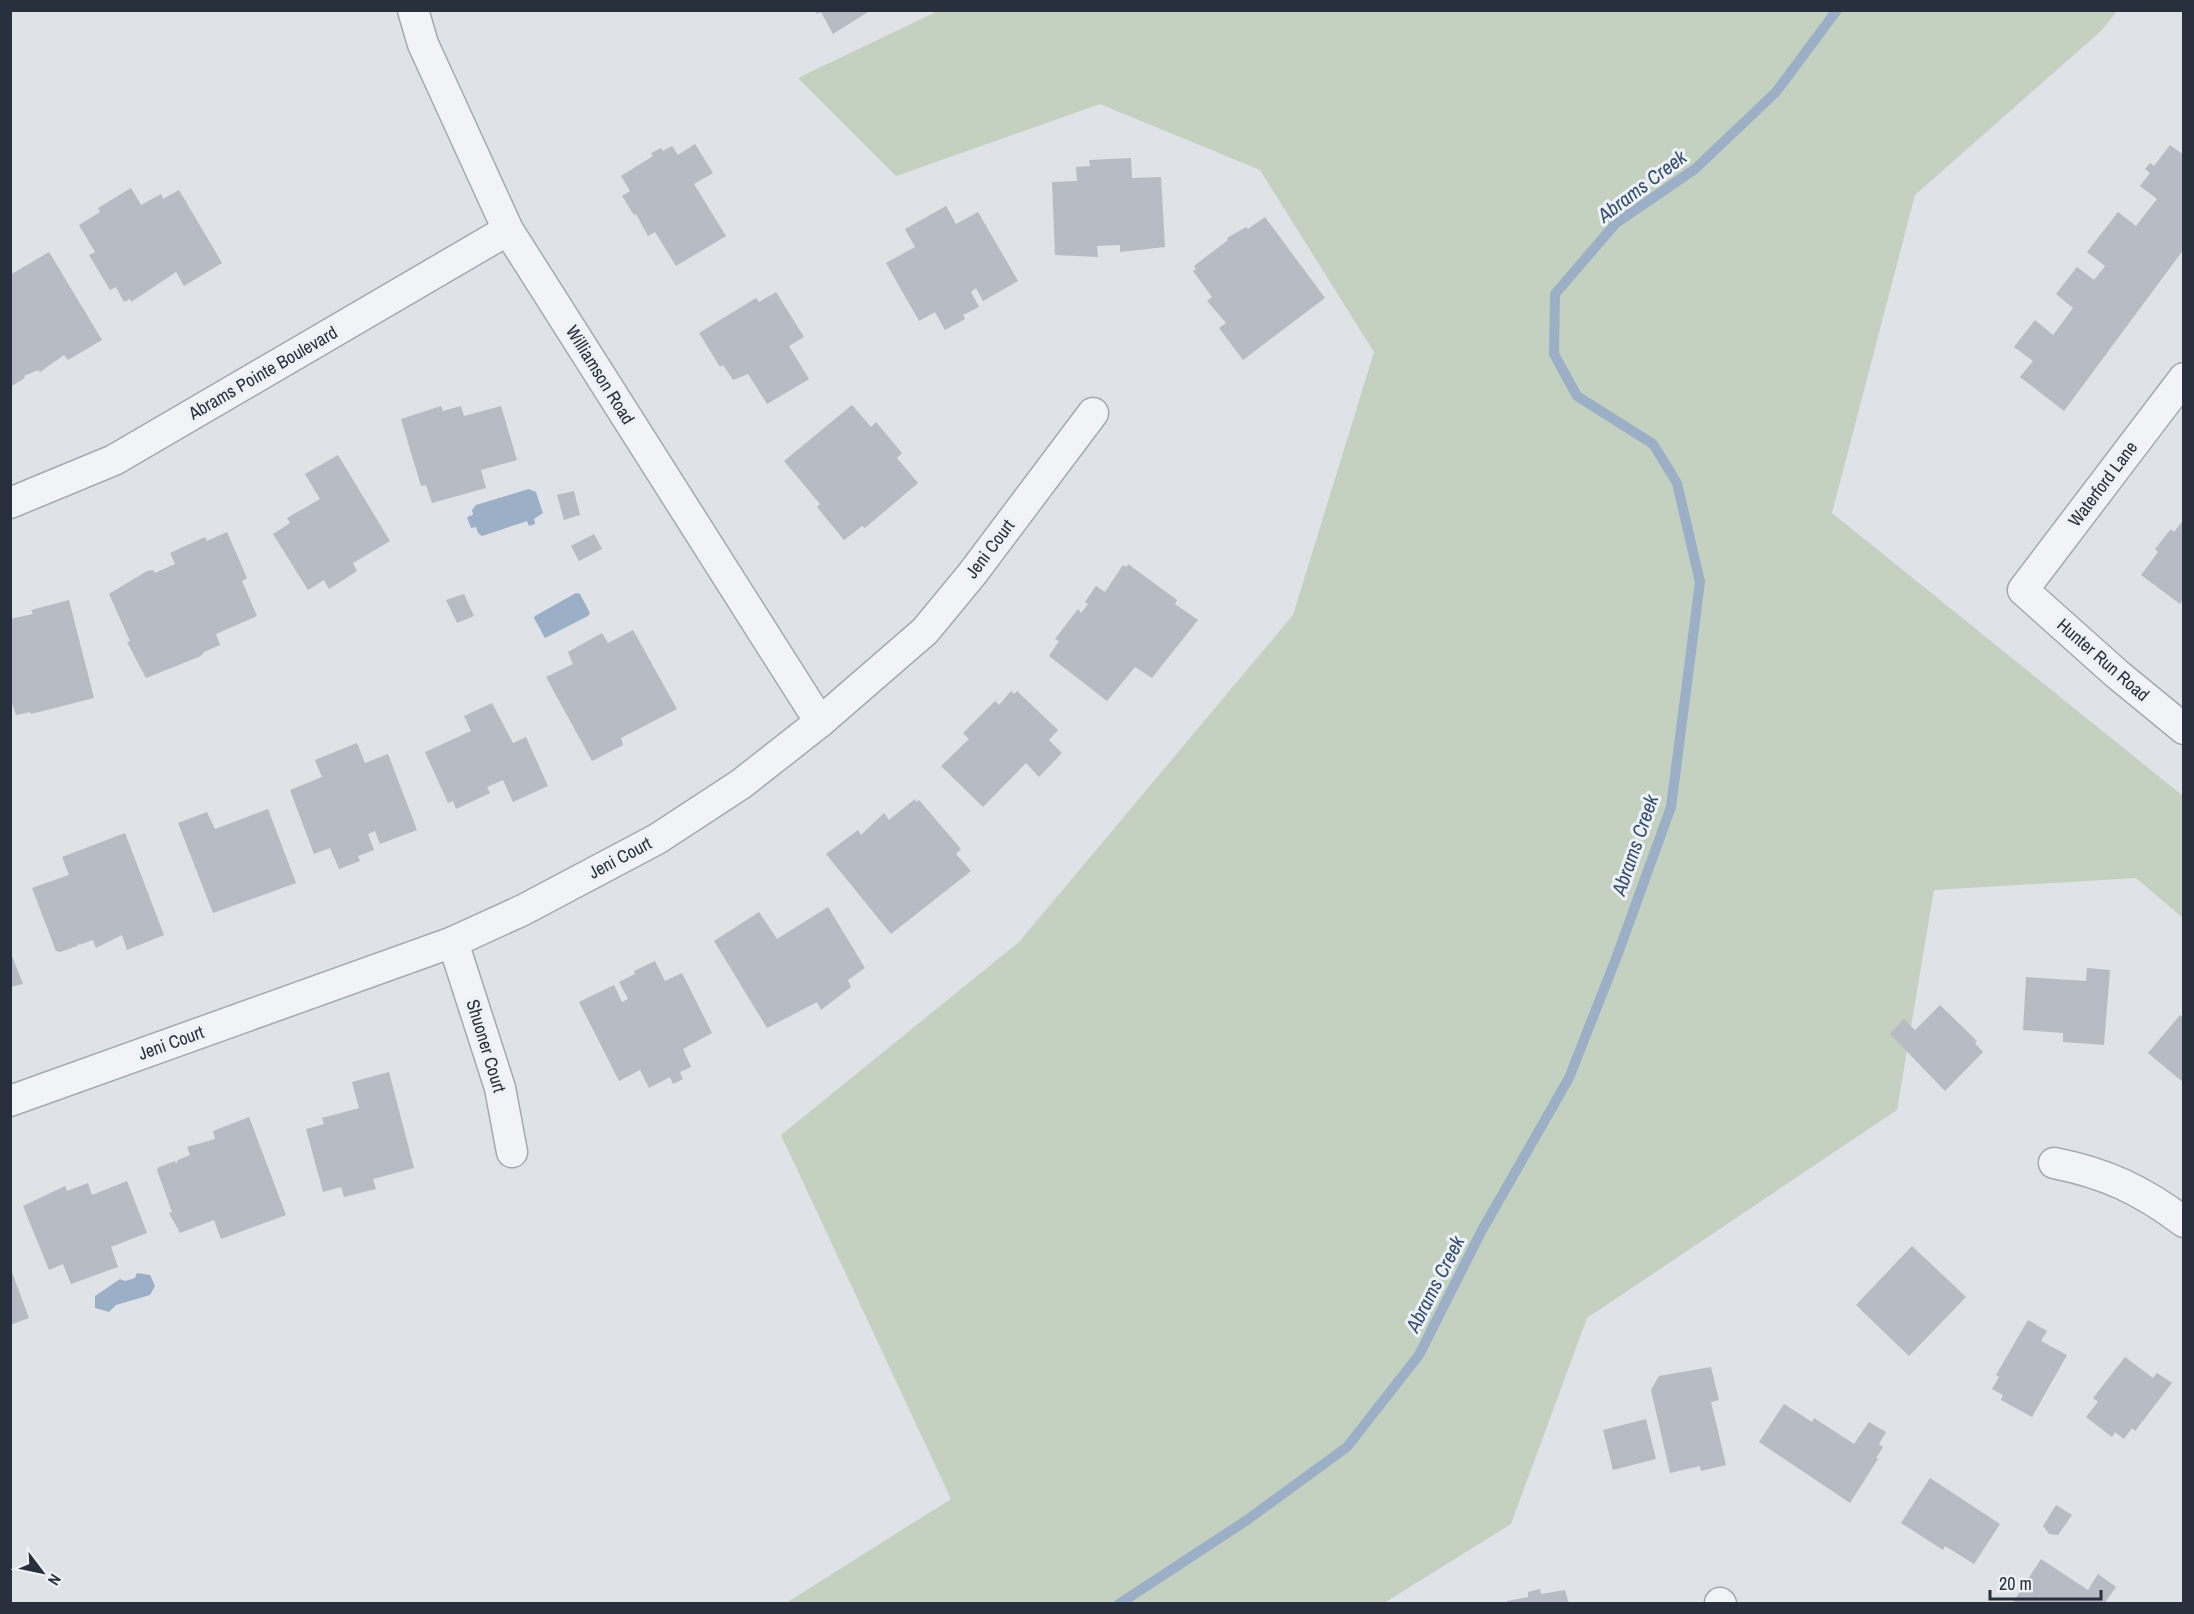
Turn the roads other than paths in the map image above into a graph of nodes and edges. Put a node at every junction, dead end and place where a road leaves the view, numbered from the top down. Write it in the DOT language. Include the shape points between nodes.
graph roads {
  1 [pos="413,10"];
  2 [pos="508,230"];
  3 [pos="2184,378"];
  4 [pos="1093,413"];
  5 [pos="10,503"];
  6 [pos="2023,590"];
  7 [pos="820,722"];
  8 [pos="2184,729"];
  9 [pos="453,942"];
  10 [pos="10,1101"];
  11 [pos="512,1152"];
  12 [pos="2054,1163"];
  13 [pos="2184,1222"];
  1 -- 2 [label="street, Williamson Road" via="423,44"];
  2 -- 5 [label="street, Abrams Pointe Boulevard" via="114,460"];
  2 -- 7 [label="street, Williamson Road"];
  3 -- 6 [label="street, Waterford Lane"];
  4 -- 7 [label="street, Jeni Court" via="925,631"];
  6 -- 8 [label="street, Hunter Run Road"];
  7 -- 9 [label="street, Jeni Court" via="741,784 657,839"];
  9 -- 10 [label="street, Jeni Court"];
  9 -- 11 [label="street, Shuoner Court" via="500,1088"];
  12 -- 13 [label="street" via="2088,1170 2130,1186"];
}
